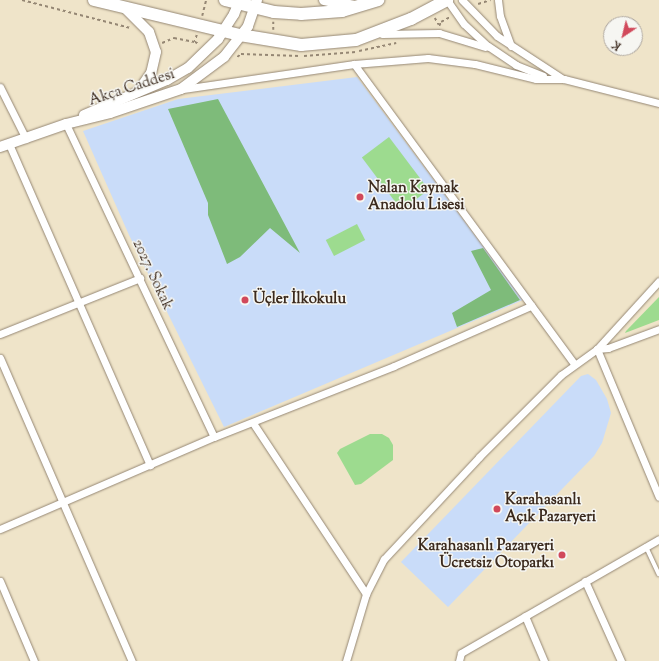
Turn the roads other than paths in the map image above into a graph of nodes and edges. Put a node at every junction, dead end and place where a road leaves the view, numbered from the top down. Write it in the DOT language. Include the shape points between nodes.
graph roads {
  1 [pos="94,0"];
  2 [pos="225,0"];
  3 [pos="324,0"];
  4 [pos="378,0"];
  5 [pos="447,0"];
  6 [pos="462,0"];
  7 [pos="498,0"];
  8 [pos="239,2"];
  9 [pos="256,4"];
  10 [pos="361,6"];
  11 [pos="124,7"];
  12 [pos="224,31"];
  13 [pos="374,34"];
  14 [pos="240,35"];
  15 [pos="511,46"];
  16 [pos="496,52"];
  17 [pos="354,64"];
  18 [pos="551,78"];
  19 [pos="564,79"];
  20 [pos="0,86"];
  21 [pos="181,89"];
  22 [pos="140,90"];
  23 [pos="659,103"];
  24 [pos="66,124"];
  25 [pos="26,139"];
  26 [pos="4,146"];
  27 [pos="140,278"];
  28 [pos="659,281"];
  29 [pos="80,303"];
  30 [pos="531,306"];
  31 [pos="659,329"];
  32 [pos="0,334"];
  33 [pos="597,349"];
  34 [pos="0,358"];
  35 [pos="574,364"];
  36 [pos="253,423"];
  37 [pos="214,438"];
  38 [pos="150,465"];
  39 [pos="659,497"];
  40 [pos="63,502"];
  41 [pos="0,529"];
  42 [pos="659,539"];
  43 [pos="646,546"];
  44 [pos="659,574"];
  45 [pos="585,581"];
  46 [pos="0,582"];
  47 [pos="366,594"];
  48 [pos="525,616"];
  49 [pos="462,653"];
  50 [pos="34,661"];
  51 [pos="132,661"];
  52 [pos="346,661"];
  53 [pos="459,661"];
  54 [pos="465,661"];
  55 [pos="544,661"];
  56 [pos="621,661"];
  1 -- 11 [label="main road"];
  2 -- 8 [label="main road"];
  3 -- 10 [label="street" via="348,6"];
  4 -- 10 [label="main road"];
  5 -- 13 [label="main road" via="411,19"];
  5 -- 16 [label="street" via="464,24"];
  6 -- 15 [label="street" via="487,27"];
  7 -- 15 [label="street" via="500,16"];
  8 -- 9 [label="main road"];
  8 -- 12 [label="street"];
  9 -- 10 [label="main road" via="274,12 323,13"];
  9 -- 14 [label="street, Akça Caddesi" via="248,26"];
  11 -- 12 [label="main road"];
  11 -- 22 [label="street" via="142,24 155,46 156,58 152,73"];
  12 -- 14 [label="main road"];
  12 -- 22 [label="street" via="188,68 167,80"];
  13 -- 14 [label="main road" via="356,40 320,44 272,41"];
  13 -- 16 [label="street" via="439,32"];
  14 -- 21 [label="street, Akça Caddesi" via="217,64"];
  15 -- 19 [label="street"];
  16 -- 18 [label="street" via="524,69"];
  17 -- 18 [label="street" via="403,59 446,60 536,79"];
  17 -- 21 [label="street"];
  17 -- 30 [label="street"];
  18 -- 19 [label="street"];
  19 -- 23 [label="street"];
  20 -- 25 [label="street"];
  21 -- 24 [label="street, Akça Caddesi" via="110,113"];
  22 -- 24 [label="street"];
  24 -- 25 [label="street, Akça Caddesi"];
  24 -- 27 [label="street, 2027. Sokak"];
  25 -- 26 [label="street, Akça Caddesi"];
  26 -- 29 [label="street"];
  27 -- 29 [label="street"];
  27 -- 37 [label="street, 2027. Sokak"];
  28 -- 33 [label="street"];
  29 -- 32 [label="street"];
  29 -- 38 [label="street"];
  30 -- 35 [label="street"];
  30 -- 36 [label="street"];
  31 -- 33 [label="street" via="608,348"];
  33 -- 35 [label="street"];
  33 -- 39 [label="street"];
  34 -- 40 [label="street"];
  35 -- 47 [label="street" via="479,457 384,559"];
  36 -- 37 [label="street"];
  36 -- 47 [label="street"];
  37 -- 38 [label="street"];
  38 -- 40 [label="street"];
  40 -- 41 [label="street"];
  40 -- 51 [label="street"];
  42 -- 43 [label="street"];
  43 -- 44 [label="lane"];
  43 -- 45 [label="street"];
  45 -- 48 [label="street"];
  45 -- 56 [label="street"];
  46 -- 50 [label="street"];
  47 -- 52 [label="street"];
  48 -- 49 [label="street"];
  48 -- 55 [label="street"];
  49 -- 53 [label="street"];
  49 -- 54 [label="street"];
}
